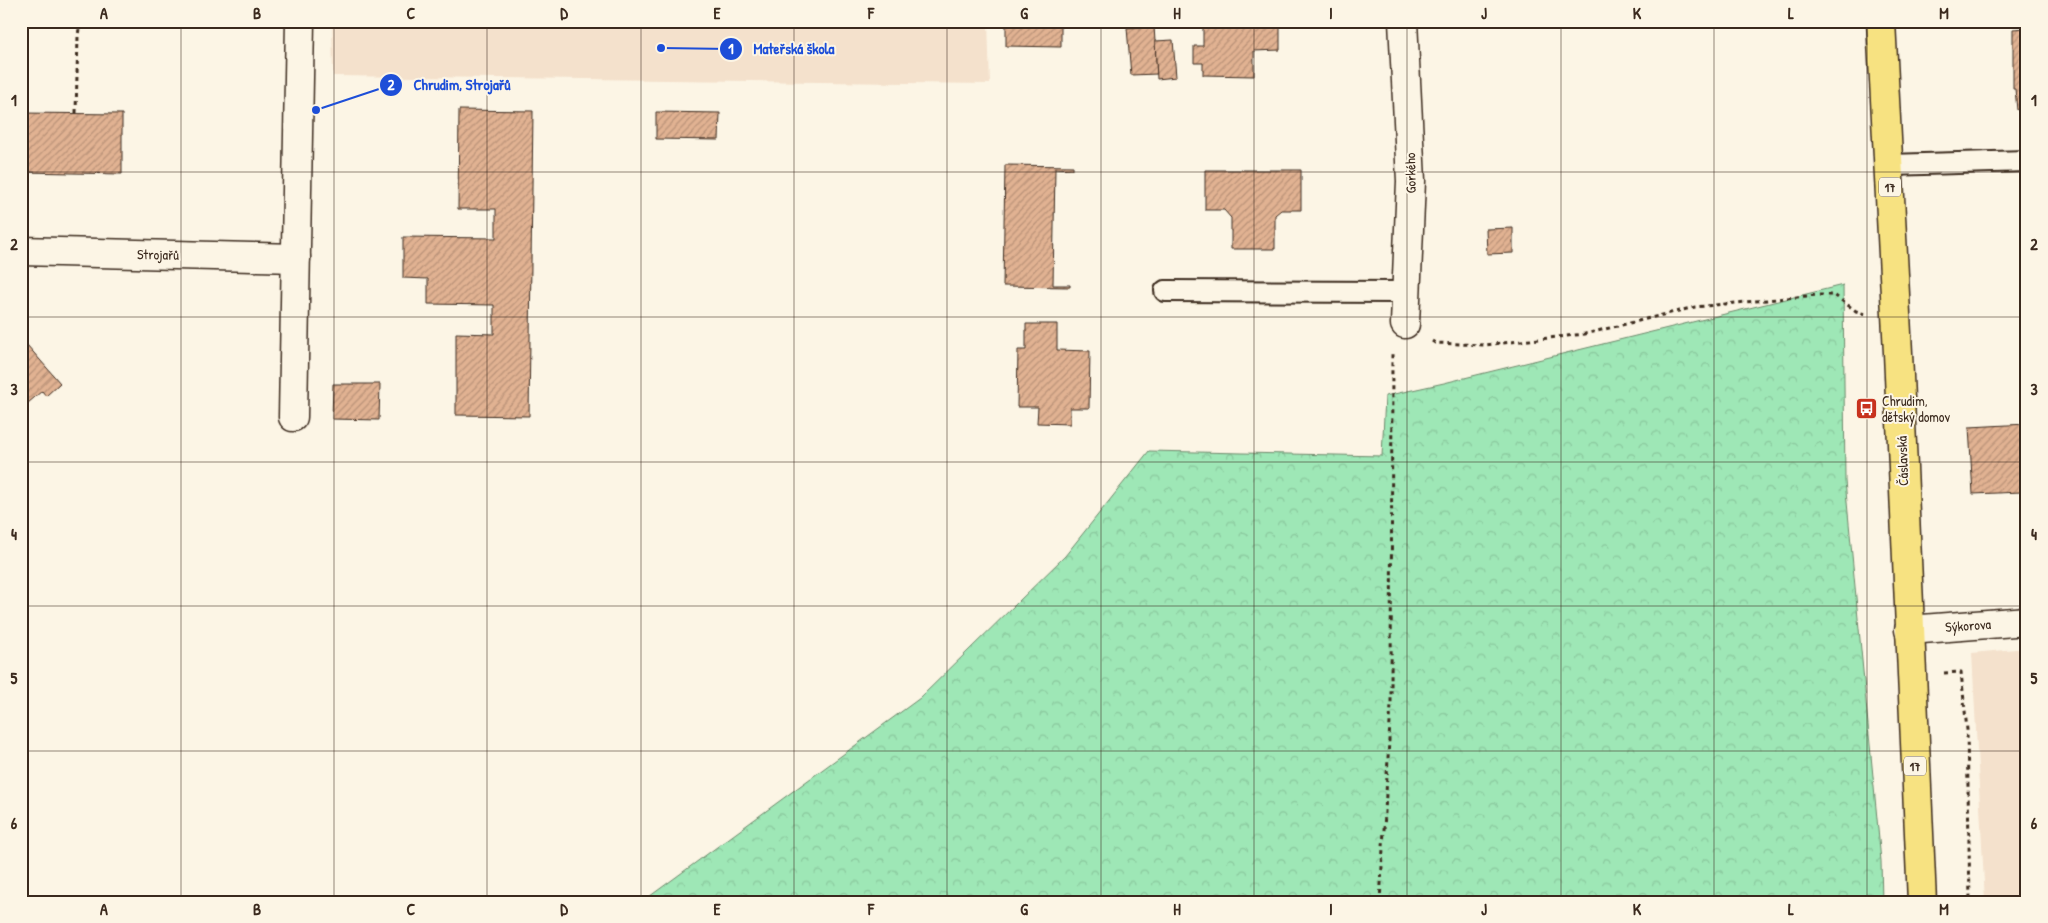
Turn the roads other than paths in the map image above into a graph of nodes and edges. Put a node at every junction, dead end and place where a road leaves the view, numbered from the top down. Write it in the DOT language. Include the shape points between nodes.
graph roads {
  1 [pos="300,21"];
  2 [pos="1403,21"];
  3 [pos="1881,21"];
  4 [pos="2027,161"];
  5 [pos="1889,165"];
  6 [pos="21,251"];
  7 [pos="296,258"];
  8 [pos="1166,291"];
  9 [pos="1406,292"];
  10 [pos="1405,324"];
  11 [pos="293,417"];
  12 [pos="2027,621"];
  13 [pos="1909,630"];
  14 [pos="1922,902"];
  1 -- 7 [label="street"];
  2 -- 9 [label="street, Gorkého" via="1411,181"];
  3 -- 5 [label="main road, Čáslavská / 17"];
  4 -- 5 [label="lane"];
  5 -- 13 [label="main road, Čáslavská / 17"];
  6 -- 7 [label="street, Strojařů"];
  7 -- 11 [label="street"];
  8 -- 9 [label="lane"];
  9 -- 10 [label="street, Gorkého"];
  12 -- 13 [label="street, Sýkorova"];
  13 -- 14 [label="main road, Čáslavská / 17"];
}
